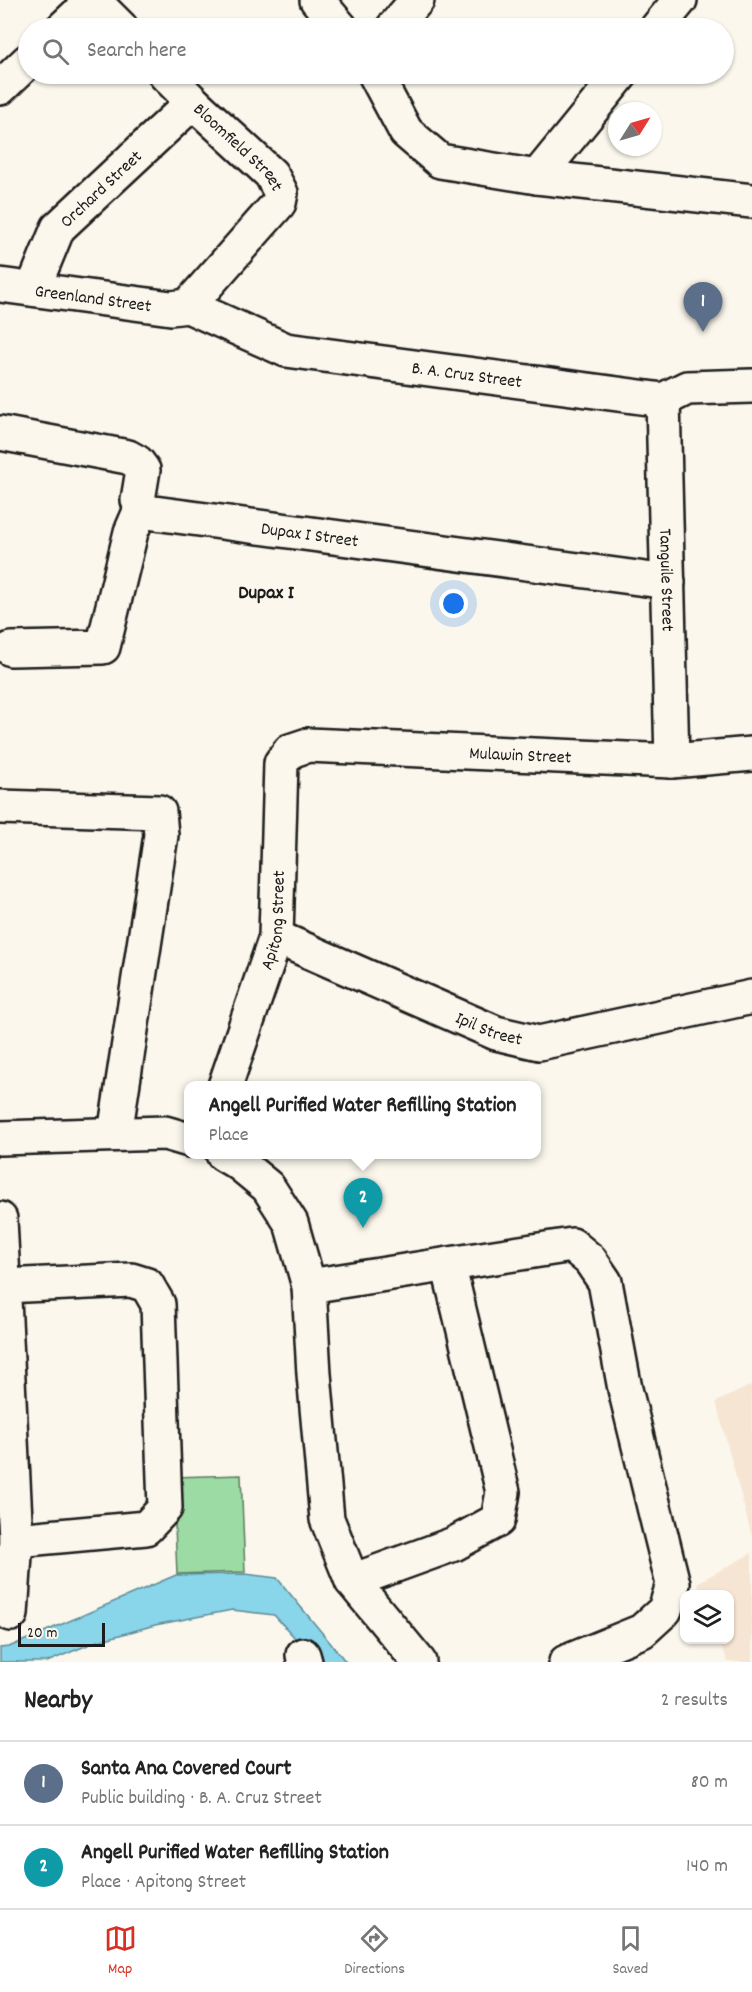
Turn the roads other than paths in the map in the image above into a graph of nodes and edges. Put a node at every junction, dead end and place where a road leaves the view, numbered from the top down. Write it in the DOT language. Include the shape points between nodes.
graph roads {
  1 [pos="93,0"];
  2 [pos="317,0"];
  3 [pos="417,0"];
  4 [pos="680,0"];
  5 [pos="74,18"];
  6 [pos="111,18"];
  7 [pos="333,18"];
  8 [pos="402,18"];
  9 [pos="665,18"];
  10 [pos="18,71"];
  11 [pos="175,84"];
  12 [pos="380,84"];
  13 [pos="613,84"];
  14 [pos="0,88"];
  15 [pos="193,102"];
  16 [pos="537,177"];
  17 [pos="752,201"];
  18 [pos="0,285"];
  19 [pos="33,289"];
  20 [pos="188,306"];
  21 [pos="752,386"];
  22 [pos="663,400"];
  23 [pos="0,433"];
  24 [pos="141,509"];
  25 [pos="668,582"];
  26 [pos="11,649"];
  27 [pos="290,751"];
  28 [pos="752,754"];
  29 [pos="672,761"];
  30 [pos="0,807"];
  31 [pos="276,937"];
  32 [pos="752,997"];
  33 [pos="227,1081"];
  34 [pos="115,1134"];
  35 [pos="0,1138"];
  36 [pos="184,1139"];
  37 [pos="231,1159"];
  38 [pos="0,1219"];
  39 [pos="448,1264"];
  40 [pos="4,1286"];
  41 [pos="309,1286"];
  42 [pos="16,1540"];
  43 [pos="352,1581"];
  44 [pos="11,1614"];
  45 [pos="419,1662"];
  46 [pos="566,1662"];
  1 -- 5 [label="street"];
  1 -- 6 [label="street"];
  2 -- 7 [label="street"];
  3 -- 8 [label="street"];
  4 -- 9 [label="street"];
  10 -- 14 [label="street"];
  11 -- 15 [label="street, Bloomfield Street"];
  12 -- 16 [label="street" via="406,132 440,161"];
  13 -- 16 [label="street"];
  15 -- 19 [label="street, Orchard Street" via="58,228"];
  15 -- 20 [label="street, Bloomfield Street" via="271,174 281,193 279,203"];
  16 -- 17 [label="street"];
  18 -- 19 [label="street, Greenland Street"];
  19 -- 20 [label="street, Greenland Street" via="171,308"];
  20 -- 22 [label="street, B. A. Cruz Street" via="286,350"];
  21 -- 22 [label="street" via="687,388"];
  22 -- 25 [label="street, Tanguile Street"];
  23 -- 24 [label="street" via="128,457 143,470 138,500"];
  24 -- 25 [label="street, Dupax I Street"];
  24 -- 26 [label="street" via="131,532 103,646"];
  25 -- 29 [label="street, Tanguile Street"];
  27 -- 29 [label="street, Mulawin Street" via="308,745"];
  27 -- 31 [label="street, Apitong Street" via="281,763"];
  28 -- 29 [label="street, Mulawin Street"];
  30 -- 34 [label="street" via="159,812 161,835"];
  31 -- 32 [label="street, Ipil Street" via="496,1033 539,1042"];
  31 -- 33 [label="street, Apitong Street"];
  34 -- 35 [label="street"];
  34 -- 36 [label="street" via="165,1133"];
  37 -- 41 [label="street" via="268,1188 291,1223"];
  38 -- 40 [label="street"];
  39 -- 41 [label="street"];
  39 -- 43 [label="street" via="503,1492 498,1520 454,1544"];
  39 -- 46 [label="street" via="572,1245 591,1260 605,1282 625,1389 673,1584 665,1610 642,1631"];
  40 -- 42 [label="street"];
  40 -- 42 [label="street" via="131,1280 147,1285 158,1304 165,1508 146,1528"];
  41 -- 43 [label="street" via="327,1519"];
  42 -- 44 [label="street"];
  43 -- 45 [label="street"];
}
